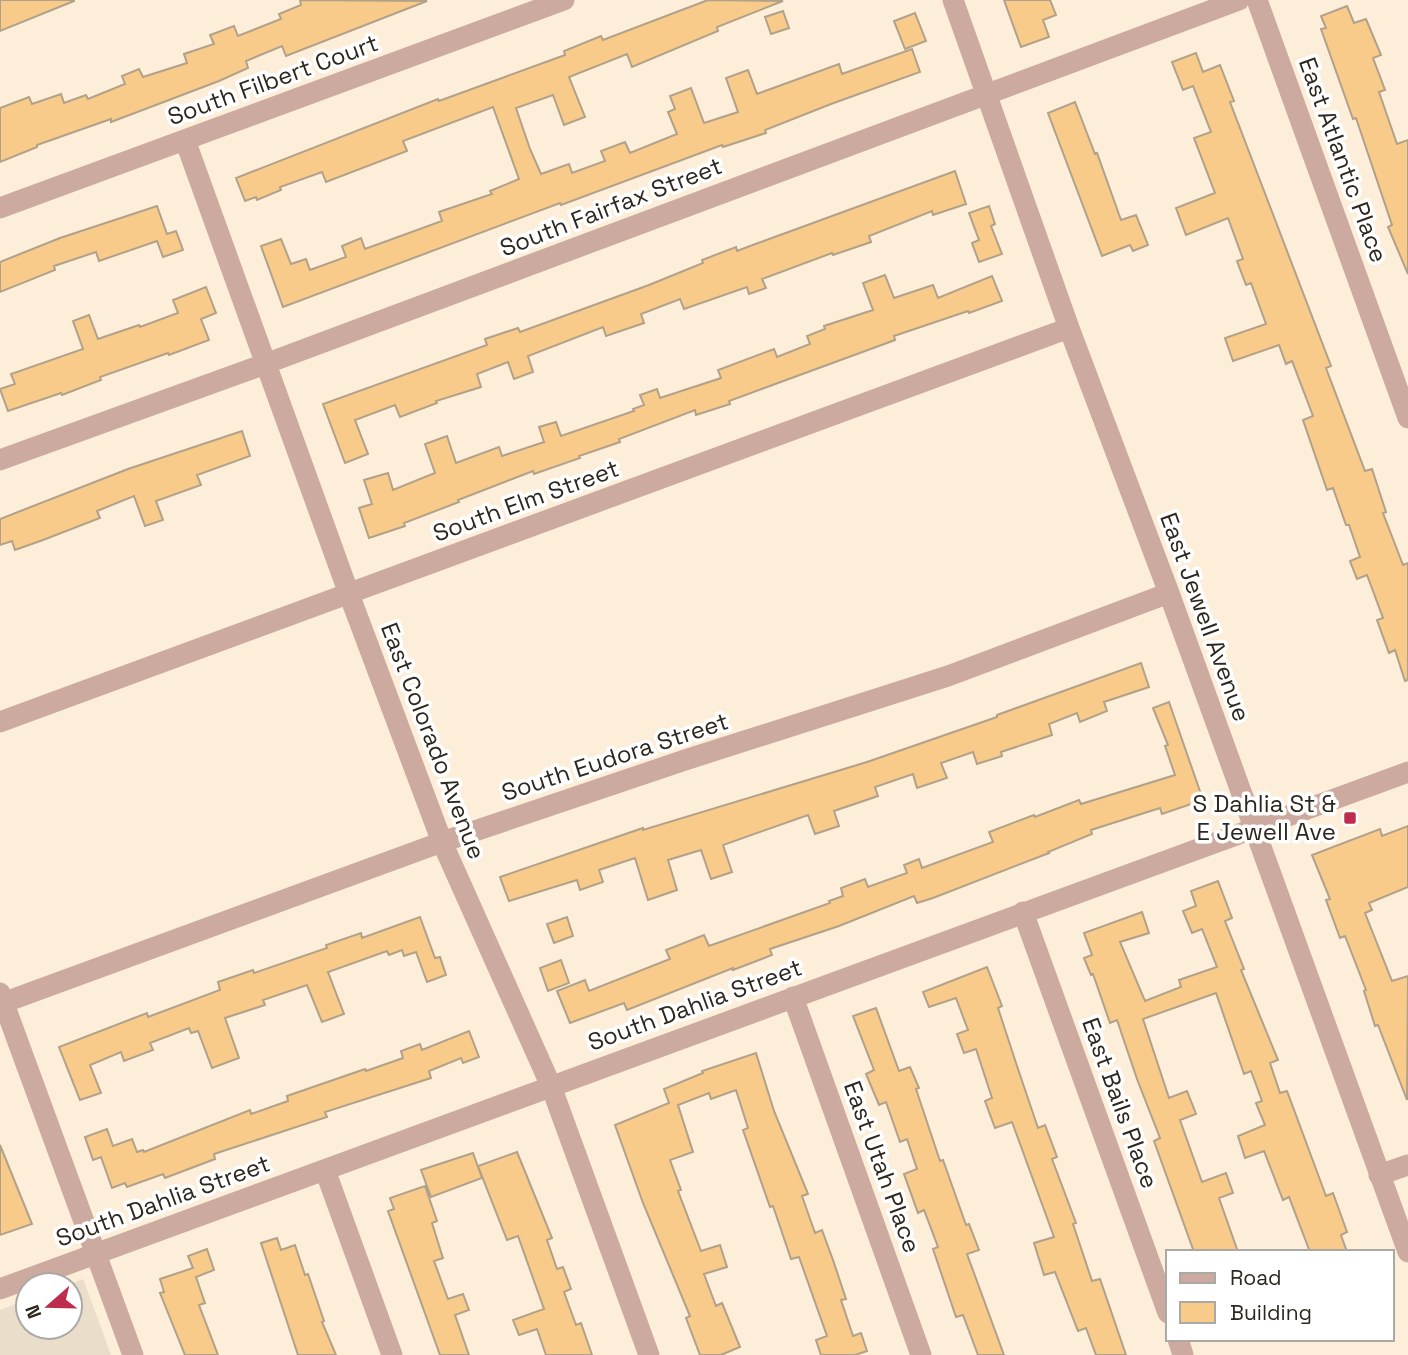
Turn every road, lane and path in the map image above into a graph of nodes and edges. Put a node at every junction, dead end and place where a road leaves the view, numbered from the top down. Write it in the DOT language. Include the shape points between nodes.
graph roads {
  1 [pos="564,0"];
  2 [pos="953,0"];
  3 [pos="1239,0"];
  4 [pos="1257,0"];
  5 [pos="987,94"];
  6 [pos="185,140"];
  7 [pos="0,208"];
  8 [pos="1069,328"];
  9 [pos="265,364"];
  10 [pos="1408,418"];
  11 [pos="0,460"];
  12 [pos="1169,593"];
  13 [pos="349,594"];
  14 [pos="0,722"];
  15 [pos="1408,772"];
  16 [pos="1254,829"];
  17 [pos="442,842"];
  18 [pos="1023,912"];
  19 [pos="793,997"];
  20 [pos="1,1000"];
  21 [pos="551,1086"];
  22 [pos="1408,1165"];
  23 [pos="325,1170"];
  24 [pos="1379,1175"];
  25 [pos="1408,1252"];
  26 [pos="96,1254"];
  27 [pos="0,1289"];
  28 [pos="1166,1307"];
  29 [pos="133,1355"];
  30 [pos="392,1355"];
  31 [pos="649,1355"];
  32 [pos="921,1355"];
  1 -- 6 [label="street, South Filbert Court"];
  2 -- 5 [label="street, East Jewell Avenue"];
  3 -- 5 [label="street, South Fairfax Street"];
  4 -- 10 [label="street, East Atlantic Place"];
  5 -- 8 [label="street, East Jewell Avenue"];
  5 -- 9 [label="street, South Fairfax Street"];
  6 -- 7 [label="street, South Filbert Court"];
  6 -- 9 [label="street, East Colorado Avenue"];
  8 -- 12 [label="street, East Jewell Avenue"];
  8 -- 13 [label="street, South Elm Street"];
  9 -- 11 [label="street, South Fairfax Street"];
  9 -- 13 [label="street, East Colorado Avenue"];
  12 -- 16 [label="street, East Jewell Avenue"];
  12 -- 17 [label="street, South Eudora Street" via="948,676"];
  13 -- 14 [label="street, South Elm Street"];
  13 -- 17 [label="street, East Colorado Avenue"];
  15 -- 16 [label="street, South Dahlia Street"];
  16 -- 18 [label="street, South Dahlia Street"];
  16 -- 24 [label="street, East Jewell Avenue"];
  17 -- 20 [label="street, South Eudora Street"];
  17 -- 21 [label="street, East Colorado Avenue"];
  18 -- 19 [label="street, South Dahlia Street"];
  18 -- 28 [label="street, East Bails Place"];
  19 -- 21 [label="street, South Dahlia Street"];
  19 -- 32 [label="street, East Utah Place"];
  20 -- 26 [label="street"];
  21 -- 23 [label="street, South Dahlia Street"];
  21 -- 31 [label="street, East Colorado Avenue"];
  22 -- 24 [label="street"];
  23 -- 26 [label="street, South Dahlia Street"];
  23 -- 30 [label="street"];
  24 -- 25 [label="street, East Jewell Avenue"];
  26 -- 27 [label="street, South Dahlia Street"];
  26 -- 29 [label="street"];
}
